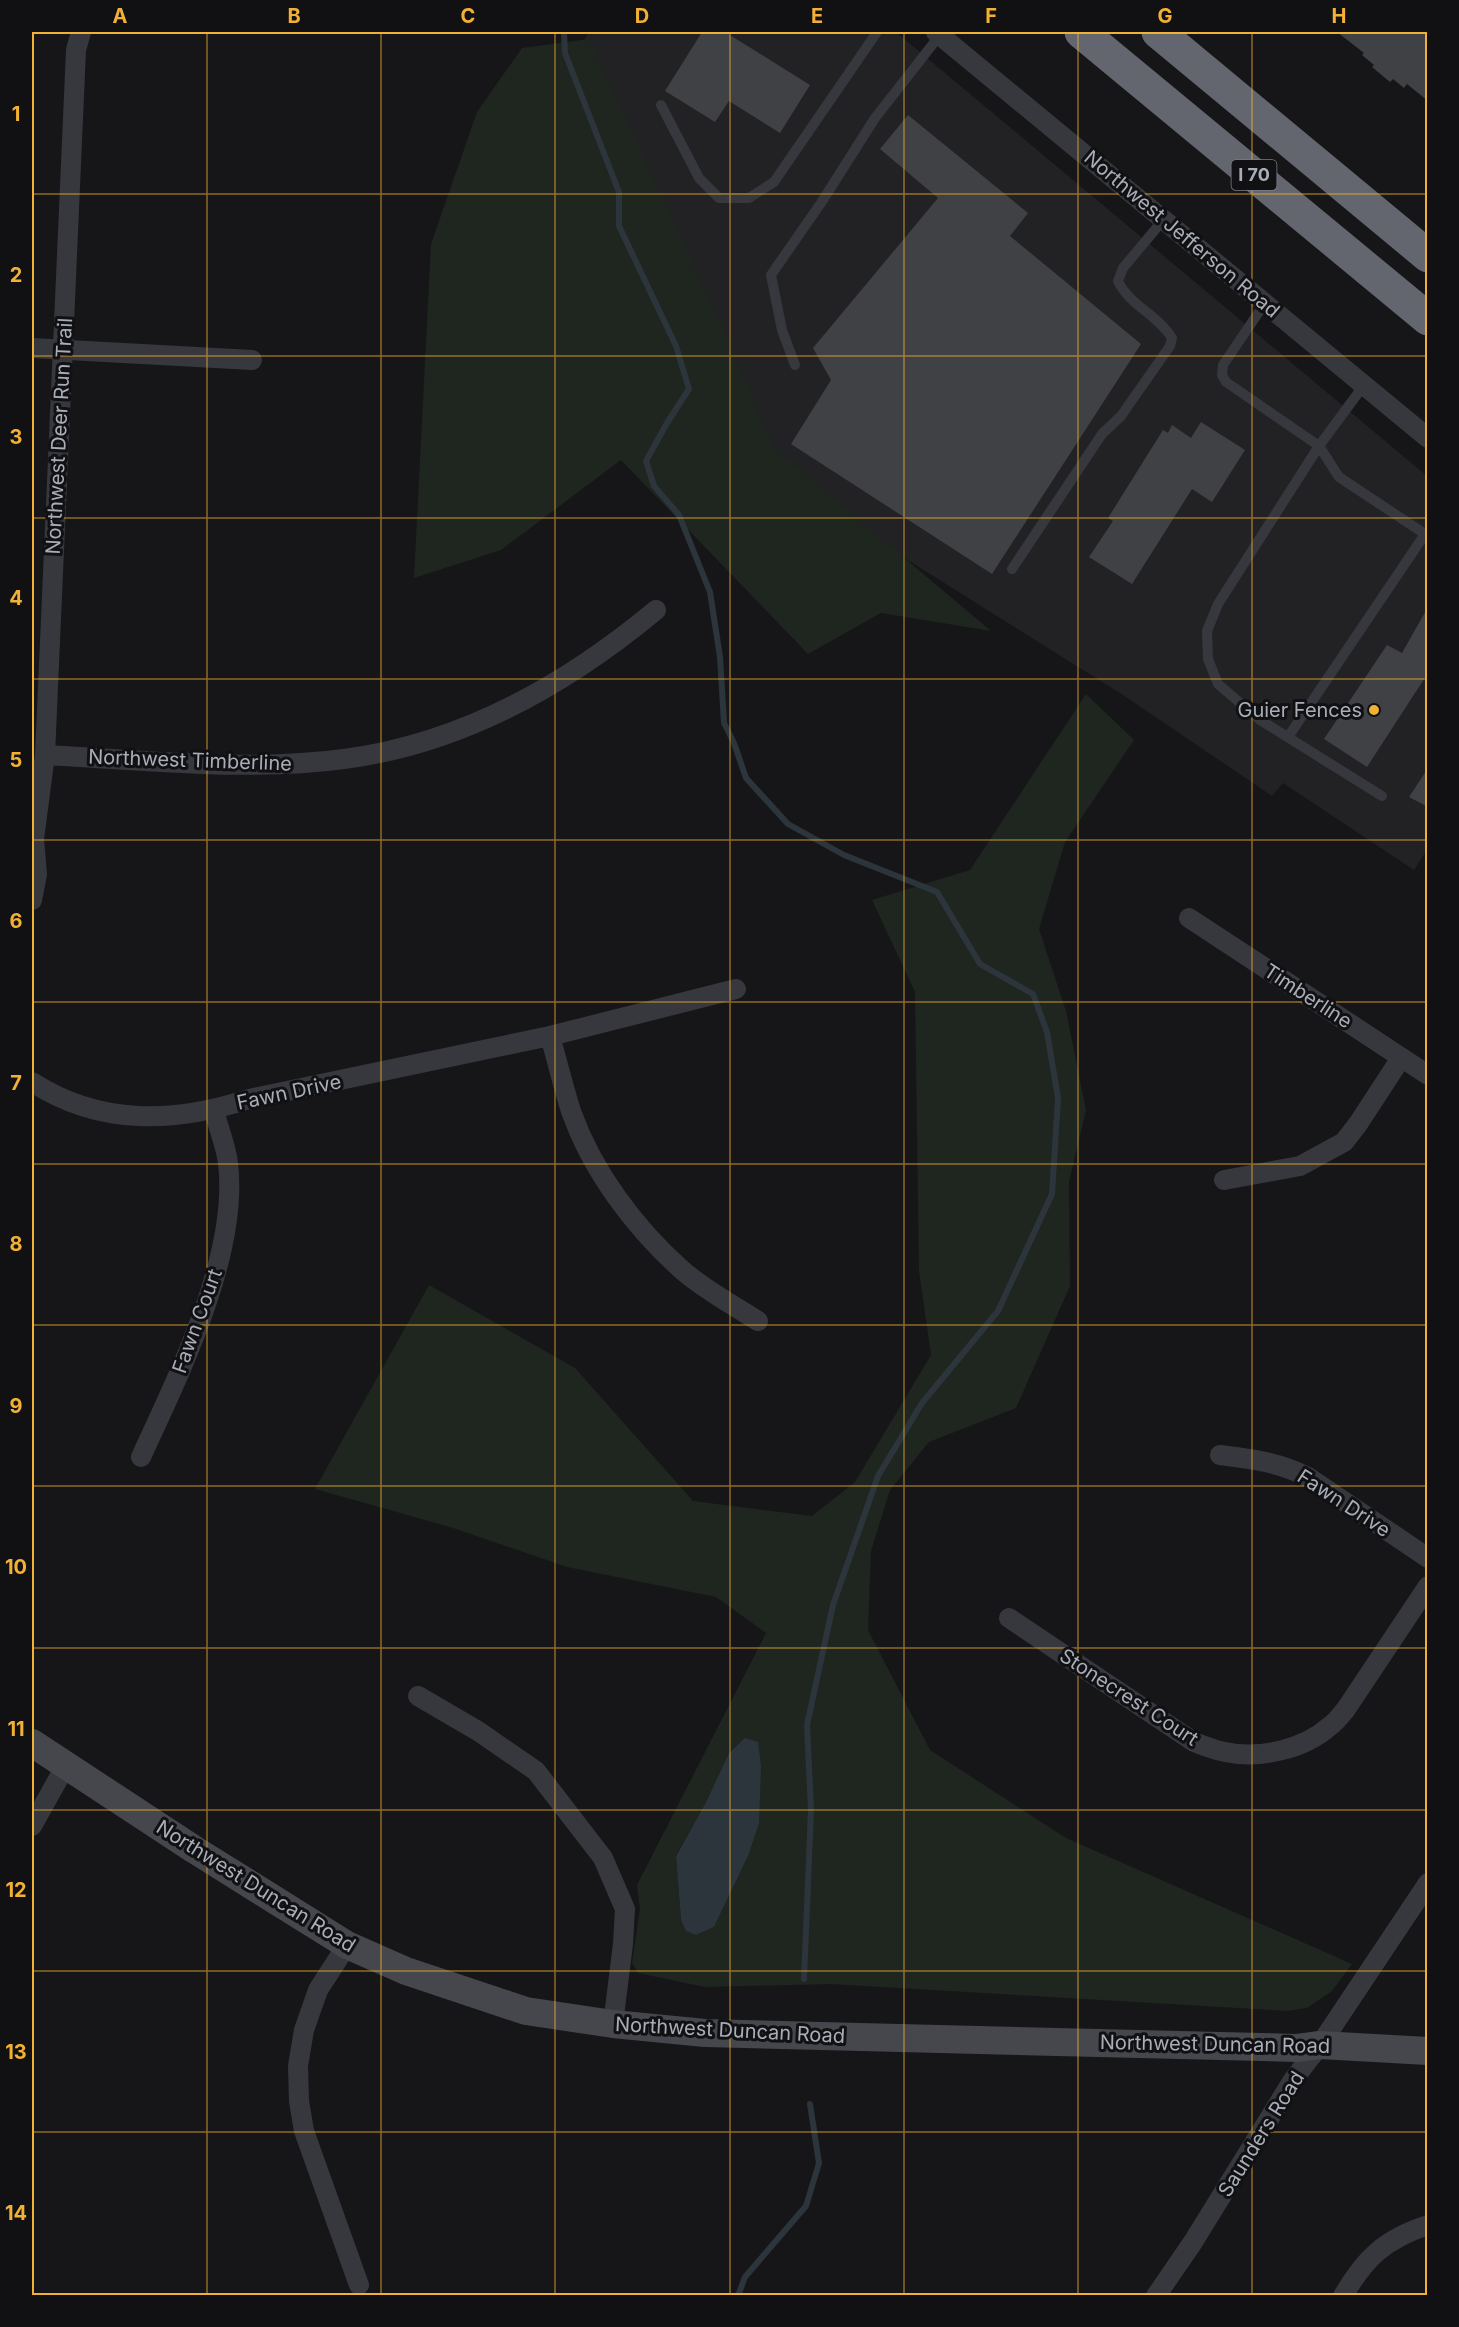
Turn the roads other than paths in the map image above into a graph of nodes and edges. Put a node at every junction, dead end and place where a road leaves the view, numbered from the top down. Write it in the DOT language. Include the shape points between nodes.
graph roads {
  1 [pos="81,32"];
  2 [pos="877,32"];
  3 [pos="1082,32"];
  4 [pos="1158,32"];
  5 [pos="938,33"];
  6 [pos="661,105"];
  7 [pos="1164,219"];
  8 [pos="1428,256"];
  9 [pos="1265,303"];
  10 [pos="1428,319"];
  11 [pos="32,348"];
  12 [pos="63,350"];
  13 [pos="252,360"];
  14 [pos="795,365"];
  15 [pos="1364,385"];
  16 [pos="1428,438"];
  17 [pos="1319,446"];
  18 [pos="1426,535"];
  19 [pos="1012,569"];
  20 [pos="656,610"];
  21 [pos="1288,737"];
  22 [pos="45,755"];
  23 [pos="1382,796"];
  24 [pos="33,841"];
  25 [pos="32,900"];
  26 [pos="1189,918"];
  27 [pos="736,989"];
  28 [pos="550,1036"];
  29 [pos="1401,1058"];
  30 [pos="1428,1075"];
  31 [pos="32,1082"];
  32 [pos="214,1110"];
  33 [pos="1224,1180"];
  34 [pos="758,1321"];
  35 [pos="1220,1455"];
  36 [pos="141,1456"];
  37 [pos="1428,1558"];
  38 [pos="1428,1586"];
  39 [pos="1009,1618"];
  40 [pos="418,1695"];
  41 [pos="32,1743"];
  42 [pos="66,1765"];
  43 [pos="32,1826"];
  44 [pos="1428,1882"];
  45 [pos="347,1945"];
  46 [pos="613,2024"];
  47 [pos="1320,2045"];
  48 [pos="1428,2051"];
  49 [pos="1428,2225"];
  50 [pos="359,2285"];
  51 [pos="1156,2295"];
  52 [pos="1342,2295"];
  1 -- 12 [label="street, Northwest Deer Run Trail" via="76,50"];
  2 -- 6 [label="lane" via="774,182 748,198 719,198 699,178"];
  3 -- 10 [label="highway, I 70"];
  4 -- 8 [label="highway, I 70"];
  5 -- 7 [label="street, Northwest Jefferson Road"];
  5 -- 14 [label="lane" via="875,118 771,275 782,330"];
  7 -- 9 [label="street, Northwest Jefferson Road"];
  7 -- 19 [label="lane" via="1123,268 1118,281 1123,292 1166,328 1172,338 1170,346 1121,416 1102,434"];
  9 -- 15 [label="street, Northwest Jefferson Road"];
  9 -- 17 [label="lane" via="1223,365 1222,375 1226,382"];
  11 -- 12 [label="street"];
  12 -- 13 [label="street"];
  12 -- 22 [label="street, Northwest Deer Run Trail"];
  15 -- 16 [label="street, Northwest Jefferson Road"];
  15 -- 17 [label="lane"];
  17 -- 18 [label="lane" via="1340,477"];
  17 -- 21 [label="lane" via="1218,604 1207,631 1208,658 1218,684 1260,720"];
  18 -- 21 [label="lane"];
  20 -- 22 [label="street, Northwest Timberline" via="554,684 476,723 401,748 345,759 248,765"];
  21 -- 23 [label="lane"];
  22 -- 24 [label="street, Northwest Deer Run Trail"];
  24 -- 25 [label="street, Northwest Deer Run Trail" via="37,874"];
  26 -- 29 [label="street, Timberline"];
  27 -- 28 [label="street, Fawn Drive"];
  28 -- 32 [label="street, Fawn Drive" via="249,1099"];
  28 -- 34 [label="street" via="571,1111 606,1182 655,1244 683,1271"];
  29 -- 30 [label="street, Timberline"];
  29 -- 33 [label="street" via="1344,1142 1300,1166"];
  31 -- 32 [label="street, Fawn Drive" via="72,1102 110,1113 147,1118"];
  32 -- 36 [label="street, Fawn Court" via="228,1163 228,1199 218,1266 209,1298"];
  35 -- 37 [label="street, Fawn Drive" via="1286,1466"];
  38 -- 39 [label="street, Stonecrest Court" via="1346,1709 1329,1727 1276,1752 1251,1754 1224,1752 1194,1742"];
  40 -- 46 [label="street" via="536,1771 603,1858 625,1909"];
  41 -- 42 [label="street, Northwest Duncan Road"];
  42 -- 43 [label="street"];
  42 -- 45 [label="street, Northwest Duncan Road"];
  44 -- 47 [label="street, Saunders Road"];
  45 -- 46 [label="street, Northwest Duncan Road" via="406,1971 526,2012"];
  45 -- 50 [label="street" via="318,1990 304,2030 298,2089 304,2131"];
  46 -- 47 [label="street, Northwest Duncan Road" via="705,2032 1297,2048"];
  47 -- 48 [label="street, Northwest Duncan Road"];
  47 -- 51 [label="street, Saunders Road" via="1293,2080"];
  49 -- 52 [label="street" via="1404,2233 1379,2250 1357,2271"];
}
